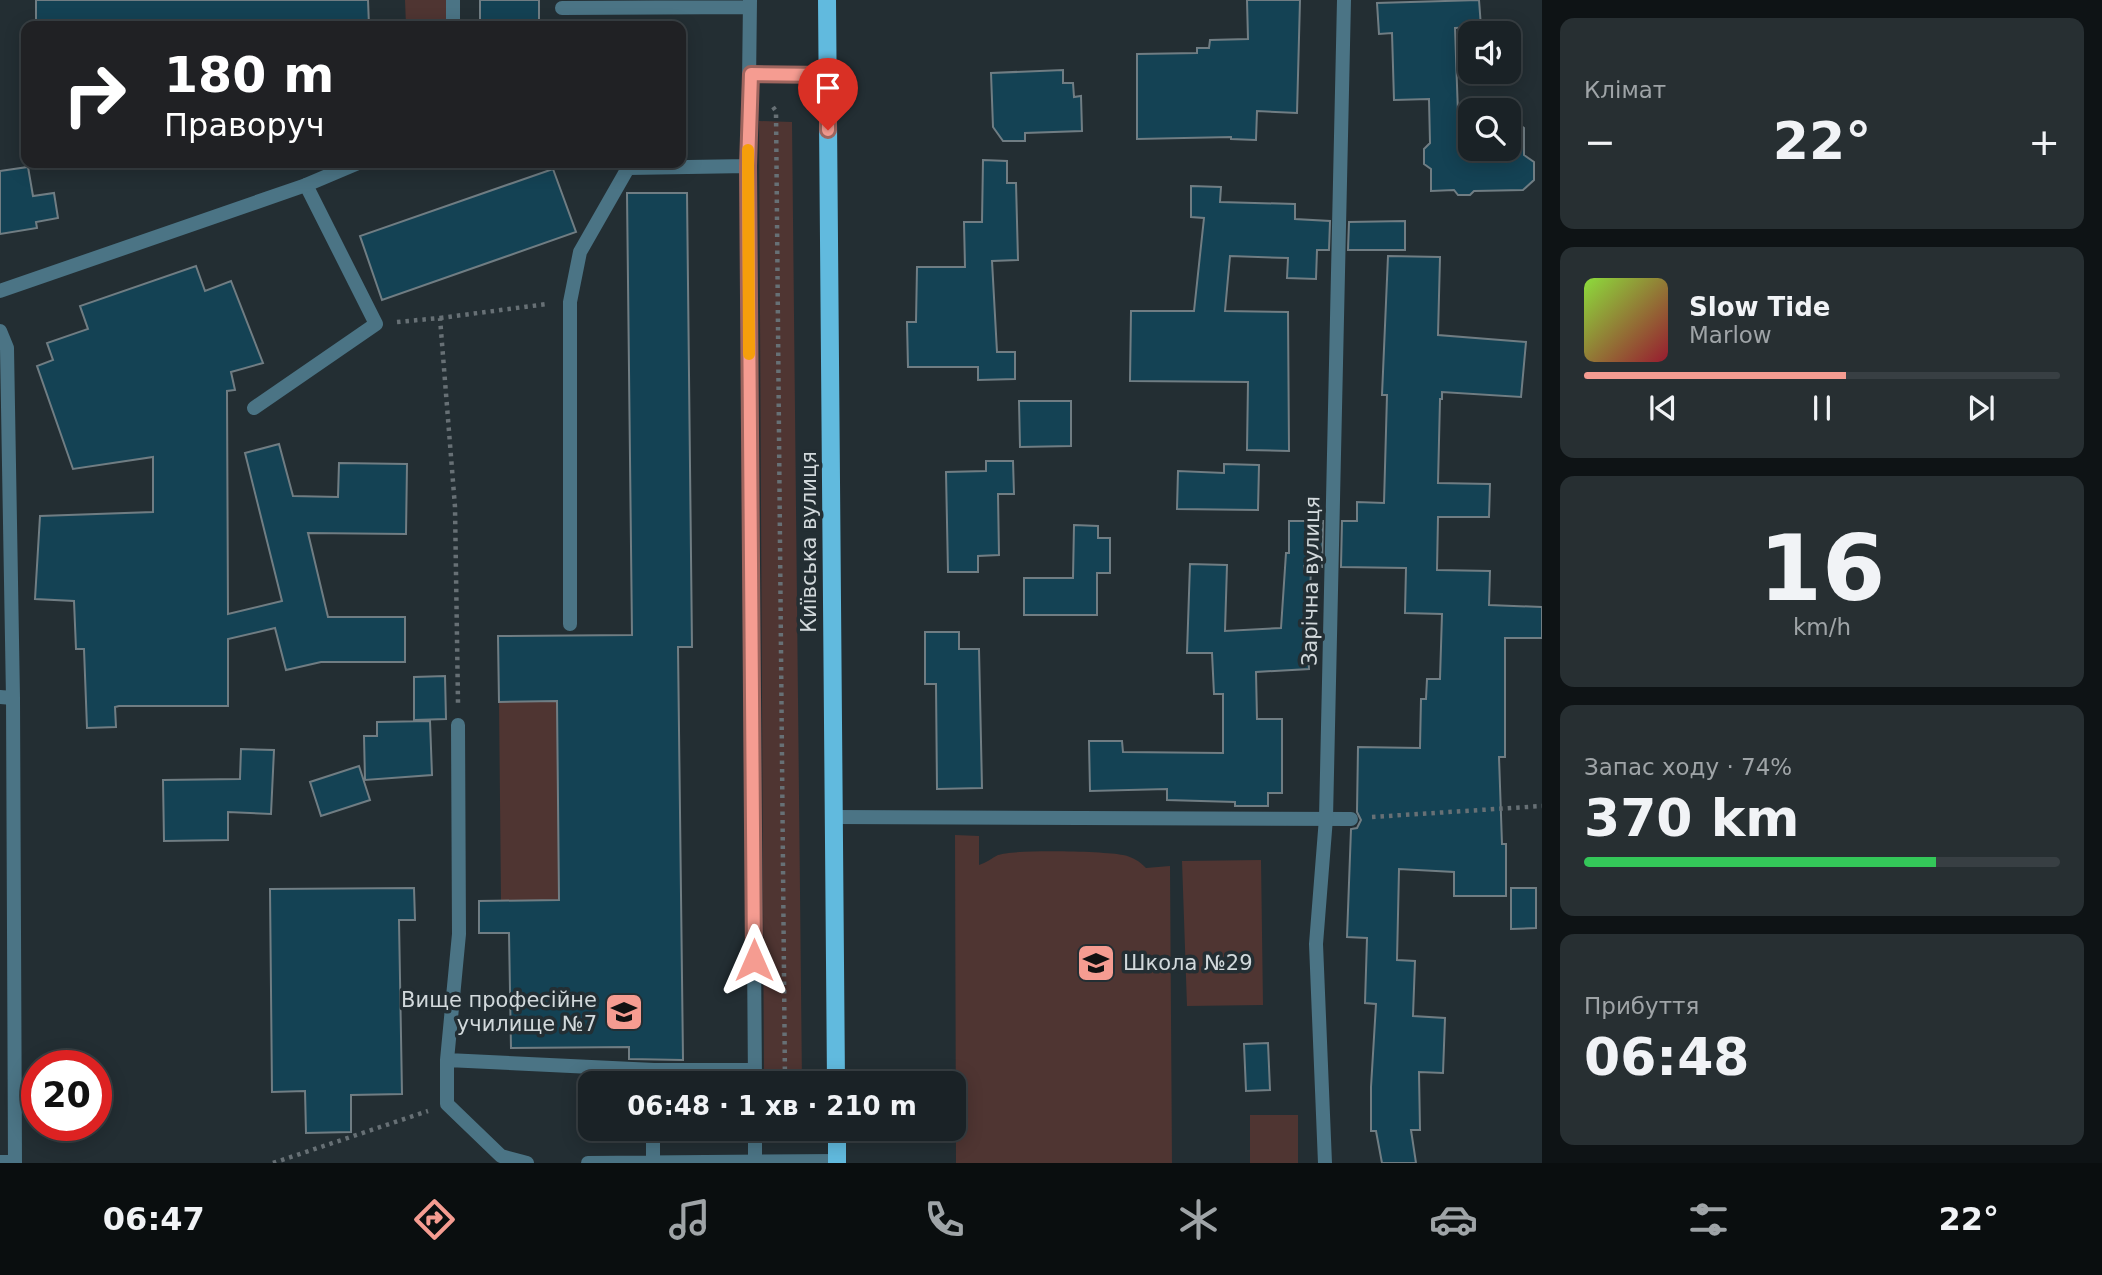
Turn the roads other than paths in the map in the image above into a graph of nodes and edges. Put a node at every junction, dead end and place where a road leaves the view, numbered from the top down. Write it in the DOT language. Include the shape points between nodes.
graph roads {
  1 [pos="453,0"];
  2 [pos="827,0"];
  3 [pos="1344,0"];
  4 [pos="750,3"];
  5 [pos="562,8"];
  6 [pos="453,21"];
  7 [pos="751,74"];
  8 [pos="828,75"];
  9 [pos="748,166"];
  10 [pos="686,167"];
  11 [pos="346,168"];
  12 [pos="628,168"];
  13 [pos="306,185"];
  14 [pos="0,291"];
  15 [pos="0,331"];
  16 [pos="254,408"];
  17 [pos="570,624"];
  18 [pos="7,697"];
  19 [pos="458,724"];
  20 [pos="834,817"];
  21 [pos="1326,818"];
  22 [pos="1351,819"];
  23 [pos="447,1060"];
  24 [pos="581,1071"];
  25 [pos="755,1071"];
  26 [pos="836,1071"];
  27 [pos="653,1141"];
  28 [pos="755,1141"];
  29 [pos="837,1141"];
  30 [pos="10,1162"];
  31 [pos="653,1162"];
  32 [pos="837,1162"];
  33 [pos="527,1163"];
  34 [pos="588,1163"];
  35 [pos="612,1163"];
  36 [pos="755,1163"];
  37 [pos="1325,1163"];
  1 -- 6 [label="street"];
  2 -- 8 [label="main road, Київська вулиця"];
  3 -- 21 [label="street, Зарічна вулиця"];
  4 -- 5 [label="street"];
  4 -- 7 [label="street"];
  7 -- 8 [label="street"];
  7 -- 9 [label="street"];
  8 -- 20 [label="main road, Київська вулиця"];
  9 -- 10 [label="street"];
  9 -- 25 [label="street"];
  11 -- 13 [label="street"];
  12 -- 17 [label="street" via="580,252 570,302"];
  13 -- 14 [label="street"];
  13 -- 16 [label="street" via="376,324"];
  15 -- 18 [label="street" via="7,348"];
  18 -- 30 [label="street"];
  19 -- 23 [label="street" via="459,934"];
  20 -- 21 [label="street"];
  20 -- 26 [label="main road, Київська вулиця"];
  21 -- 22 [label="street"];
  21 -- 37 [label="street, Зарічна вулиця" via="1316,944"];
  23 -- 24 [label="street"];
  23 -- 33 [label="street" via="447,1104 501,1157"];
  27 -- 31 [label="street"];
  28 -- 36 [label="street"];
  29 -- 32 [label="main road"];
  31 -- 35 [label="street"];
  31 -- 36 [label="street"];
  32 -- 36 [label="street"];
  34 -- 35 [label="street"];
}
